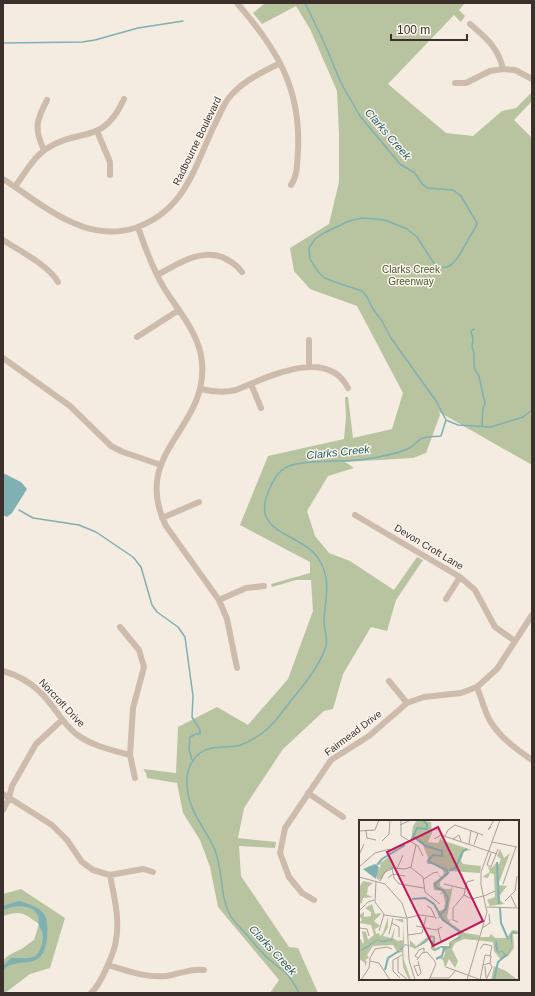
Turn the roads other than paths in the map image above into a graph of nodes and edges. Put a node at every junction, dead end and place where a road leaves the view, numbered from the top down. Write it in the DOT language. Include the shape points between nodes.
graph roads {
  1 [pos="237,3"];
  2 [pos="470,24"];
  3 [pos="280,63"];
  4 [pos="503,69"];
  5 [pos="532,79"];
  6 [pos="455,83"];
  7 [pos="124,99"];
  8 [pos="47,100"];
  9 [pos="97,131"];
  10 [pos="44,150"];
  11 [pos="110,175"];
  12 [pos="3,180"];
  13 [pos="291,185"];
  14 [pos="15,187"];
  15 [pos="138,227"];
  16 [pos="3,240"];
  17 [pos="242,272"];
  18 [pos="157,275"];
  19 [pos="58,282"];
  20 [pos="179,310"];
  21 [pos="137,337"];
  22 [pos="309,340"];
  23 [pos="3,358"];
  24 [pos="309,368"];
  25 [pos="251,384"];
  26 [pos="348,388"];
  27 [pos="201,389"];
  28 [pos="261,408"];
  29 [pos="161,465"];
  30 [pos="199,502"];
  31 [pos="355,515"];
  32 [pos="162,518"];
  33 [pos="460,576"];
  34 [pos="264,586"];
  35 [pos="446,599"];
  36 [pos="219,600"];
  37 [pos="532,615"];
  38 [pos="120,627"];
  39 [pos="515,641"];
  40 [pos="237,668"];
  41 [pos="3,671"];
  42 [pos="389,681"];
  43 [pos="477,687"];
  44 [pos="407,703"];
  45 [pos="62,720"];
  46 [pos="130,754"];
  47 [pos="532,760"];
  48 [pos="135,778"];
  49 [pos="308,793"];
  50 [pos="6,796"];
  51 [pos="3,810"];
  52 [pos="343,816"];
  53 [pos="153,872"];
  54 [pos="110,875"];
  55 [pos="314,900"];
  56 [pos="108,965"];
  57 [pos="204,970"];
  58 [pos="91,993"];
  1 -- 3 [label="street" via="269,43"];
  2 -- 4 [label="street" via="496,49"];
  3 -- 13 [label="street" via="292,93 298,129 296,173"];
  3 -- 15 [label="street, Radbourne Boulevard" via="251,78 235,91 223,108 184,192 167,210"];
  4 -- 5 [label="street" via="515,70"];
  4 -- 6 [label="street" via="490,71 466,83"];
  7 -- 9 [label="street" via="112,119"];
  8 -- 10 [label="street" via="37,126"];
  9 -- 10 [label="street" via="59,142"];
  9 -- 11 [label="street" via="110,162"];
  10 -- 14 [label="street"];
  12 -- 14 [label="street, Radbourne Boulevard"];
  14 -- 15 [label="street, Radbourne Boulevard" via="68,221 84,227 112,232"];
  15 -- 18 [label="street"];
  16 -- 19 [label="street" via="53,274"];
  17 -- 18 [label="street" via="229,260 206,254 192,257"];
  18 -- 20 [label="street"];
  20 -- 21 [label="street"];
  20 -- 27 [label="street" via="201,352"];
  22 -- 24 [label="street"];
  23 -- 29 [label="street" via="70,406 111,446"];
  24 -- 25 [label="street" via="282,372"];
  24 -- 26 [label="street" via="334,372 342,378"];
  25 -- 27 [label="street" via="229,392"];
  25 -- 28 [label="street"];
  27 -- 29 [label="street" via="195,407 168,448"];
  29 -- 32 [label="street" via="157,495"];
  30 -- 32 [label="street"];
  31 -- 33 [label="street, Devon Croft Lane"];
  32 -- 36 [label="street"];
  33 -- 35 [label="street"];
  33 -- 39 [label="street, Devon Croft Lane" via="475,590 495,627"];
  34 -- 36 [label="street" via="246,588"];
  36 -- 40 [label="street" via="227,619"];
  37 -- 39 [label="street, Fairmead Drive"];
  38 -- 46 [label="street" via="139,650 144,667 133,708"];
  39 -- 43 [label="street, Fairmead Drive" via="497,669"];
  41 -- 45 [label="street, Norcroft Drive" via="18,676 41,692"];
  42 -- 44 [label="street"];
  43 -- 44 [label="street, Fairmead Drive" via="461,693 424,697"];
  43 -- 47 [label="street" via="496,730"];
  44 -- 49 [label="street, Fairmead Drive" via="369,736 331,760"];
  45 -- 46 [label="street, Norcroft Drive" via="76,734 97,746"];
  45 -- 50 [label="street" via="36,744"];
  46 -- 48 [label="street"];
  49 -- 52 [label="street"];
  49 -- 55 [label="street, Fairmead Drive" via="285,828 280,853 289,877 302,893"];
  50 -- 51 [label="street"];
  50 -- 54 [label="street" via="52,825 67,840 82,862 93,870"];
  53 -- 54 [label="street" via="143,869"];
  54 -- 56 [label="street" via="118,928"];
  56 -- 57 [label="street" via="133,973 156,976"];
  56 -- 58 [label="street" via="99,984"];
}
